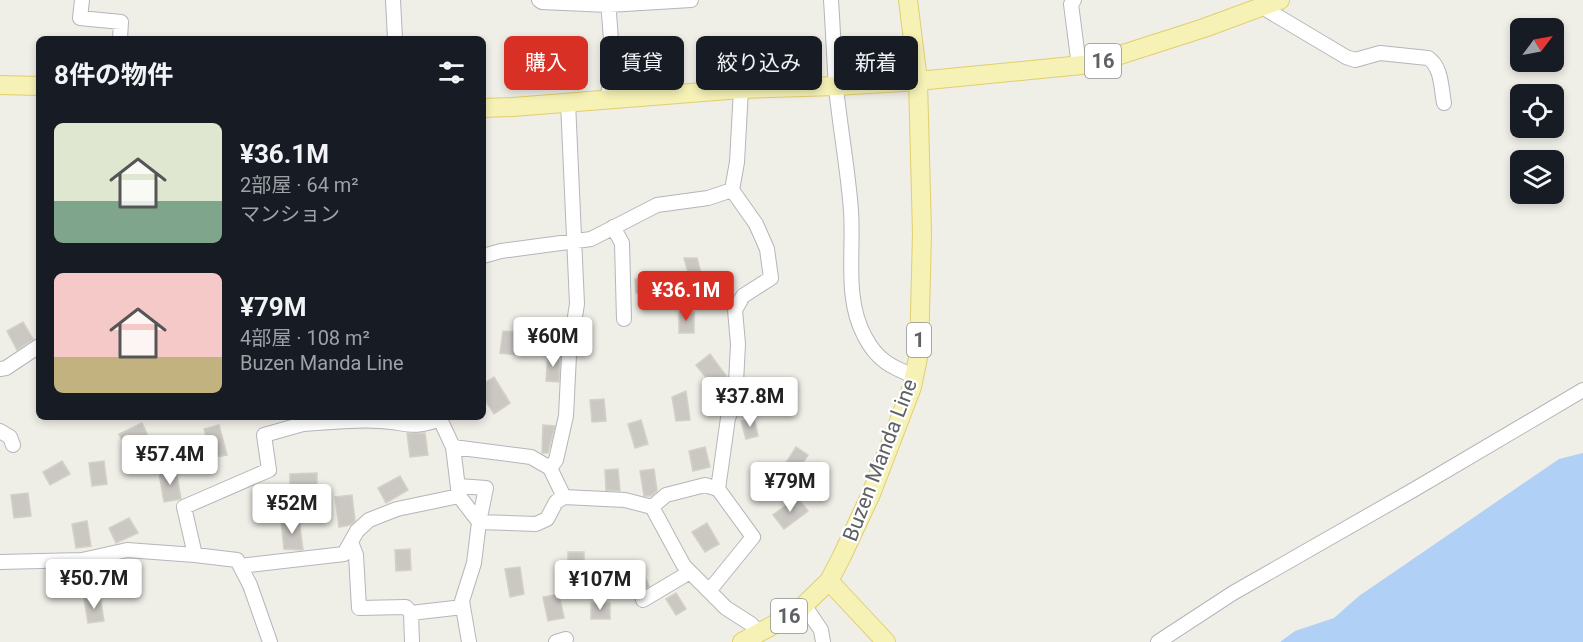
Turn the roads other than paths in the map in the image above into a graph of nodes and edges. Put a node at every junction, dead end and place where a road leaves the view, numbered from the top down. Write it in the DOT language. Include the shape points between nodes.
graph roads {
  1 [pos="82,0"];
  2 [pos="393,0"];
  3 [pos="539,0"];
  4 [pos="691,0"];
  5 [pos="831,0"];
  6 [pos="908,0"];
  7 [pos="1280,0"];
  8 [pos="1072,1"];
  9 [pos="608,3"];
  10 [pos="1262,7"];
  11 [pos="120,36"];
  12 [pos="395,36"];
  13 [pos="912,36"];
  14 [pos="834,52"];
  15 [pos="1078,66"];
  16 [pos="918,81"];
  17 [pos="0,84"];
  18 [pos="36,86"];
  19 [pos="728,90"];
  20 [pos="741,90"];
  21 [pos="836,90"];
  22 [pos="608,99"];
  23 [pos="568,102"];
  24 [pos="1444,103"];
  25 [pos="486,108"];
  26 [pos="732,190"];
  27 [pos="613,227"];
  28 [pos="575,241"];
  29 [pos="486,255"];
  30 [pos="624,320"];
  31 [pos="36,348"];
  32 [pos="0,369"];
  33 [pos="914,376"];
  34 [pos="1583,390"];
  35 [pos="302,420"];
  36 [pos="435,420"];
  37 [pos="441,420"];
  38 [pos="0,431"];
  39 [pos="14,445"];
  40 [pos="453,447"];
  41 [pos="550,468"];
  42 [pos="718,489"];
  43 [pos="458,491"];
  44 [pos="564,497"];
  45 [pos="652,507"];
  46 [pos="479,522"];
  47 [pos="351,542"];
  48 [pos="195,555"];
  49 [pos="0,562"];
  50 [pos="240,566"];
  51 [pos="690,572"];
  52 [pos="829,581"];
  53 [pos="709,591"];
  54 [pos="643,600"];
  55 [pos="804,605"];
  56 [pos="463,607"];
  57 [pos="411,613"];
  58 [pos="759,633"];
  59 [pos="270,642"];
  60 [pos="412,642"];
  61 [pos="469,642"];
  62 [pos="742,642"];
  63 [pos="824,642"];
  64 [pos="886,642"];
  65 [pos="1158,642"];
  1 -- 11 [label="street" via="80,18 121,22"];
  2 -- 12 [label="street"];
  3 -- 9 [label="street"];
  4 -- 9 [label="street"];
  5 -- 14 [label="street"];
  6 -- 13 [label="main road, Buzen Manda Line / 1"];
  7 -- 10 [label="main road, 16"];
  8 -- 15 [label="street"];
  9 -- 22 [label="street" via="612,53"];
  10 -- 15 [label="main road, 16" via="1194,32"];
  10 -- 24 [label="street" via="1355,60 1380,53 1428,58 1438,72"];
  15 -- 16 [label="main road, 16"];
  16 -- 33 [label="main road, Buzen Manda Line / 1" via="922,233 919,353"];
  17 -- 18 [label="main road"];
  19 -- 22 [label="main road"];
  20 -- 26 [label="street"];
  21 -- 33 [label="street" via="851,211 852,295 857,316 864,337 876,354 890,366"];
  22 -- 23 [label="main road"];
  23 -- 25 [label="main road"];
  23 -- 28 [label="street"];
  26 -- 27 [label="street" via="708,198 657,205"];
  26 -- 42 [label="street" via="756,224 767,249 771,278 743,296 735,309 735,402 728,418"];
  27 -- 28 [label="street" via="591,239"];
  27 -- 30 [label="street" via="622,243"];
  28 -- 29 [label="street"];
  28 -- 41 [label="street" via="577,304 566,416 556,460"];
  31 -- 32 [label="street"];
  33 -- 52 [label="main road, Buzen Manda Line / 1" via="871,495"];
  34 -- 65 [label="street" via="1233,593"];
  35 -- 36 [label="street" via="380,421 410,426"];
  35 -- 48 [label="street" via="264,435 268,470 183,507"];
  37 -- 40 [label="street"];
  38 -- 39 [label="street"];
  40 -- 41 [label="street" via="531,457"];
  40 -- 43 [label="street"];
  41 -- 44 [label="street"];
  42 -- 45 [label="street" via="705,485 666,495"];
  42 -- 53 [label="street" via="753,537"];
  43 -- 46 [label="street"];
  43 -- 46 [label="street" via="486,488"];
  43 -- 47 [label="street" via="369,520"];
  44 -- 45 [label="street" via="625,500"];
  44 -- 46 [label="street" via="556,502 547,519 536,524"];
  45 -- 51 [label="street"];
  46 -- 56 [label="street"];
  47 -- 50 [label="street" via="344,554"];
  47 -- 57 [label="street" via="356,555 359,608 406,607"];
  48 -- 49 [label="street" via="126,550 82,560"];
  48 -- 50 [label="street" via="237,560"];
  50 -- 59 [label="street"];
  51 -- 53 [label="street"];
  51 -- 54 [label="street"];
  52 -- 55 [label="main road, 16"];
  52 -- 64 [label="main road"];
  53 -- 58 [label="street"];
  55 -- 58 [label="main road, 16"];
  55 -- 63 [label="street" via="821,630"];
  56 -- 57 [label="street"];
  56 -- 61 [label="street"];
  57 -- 60 [label="street"];
  58 -- 62 [label="main road, 16"];
}
